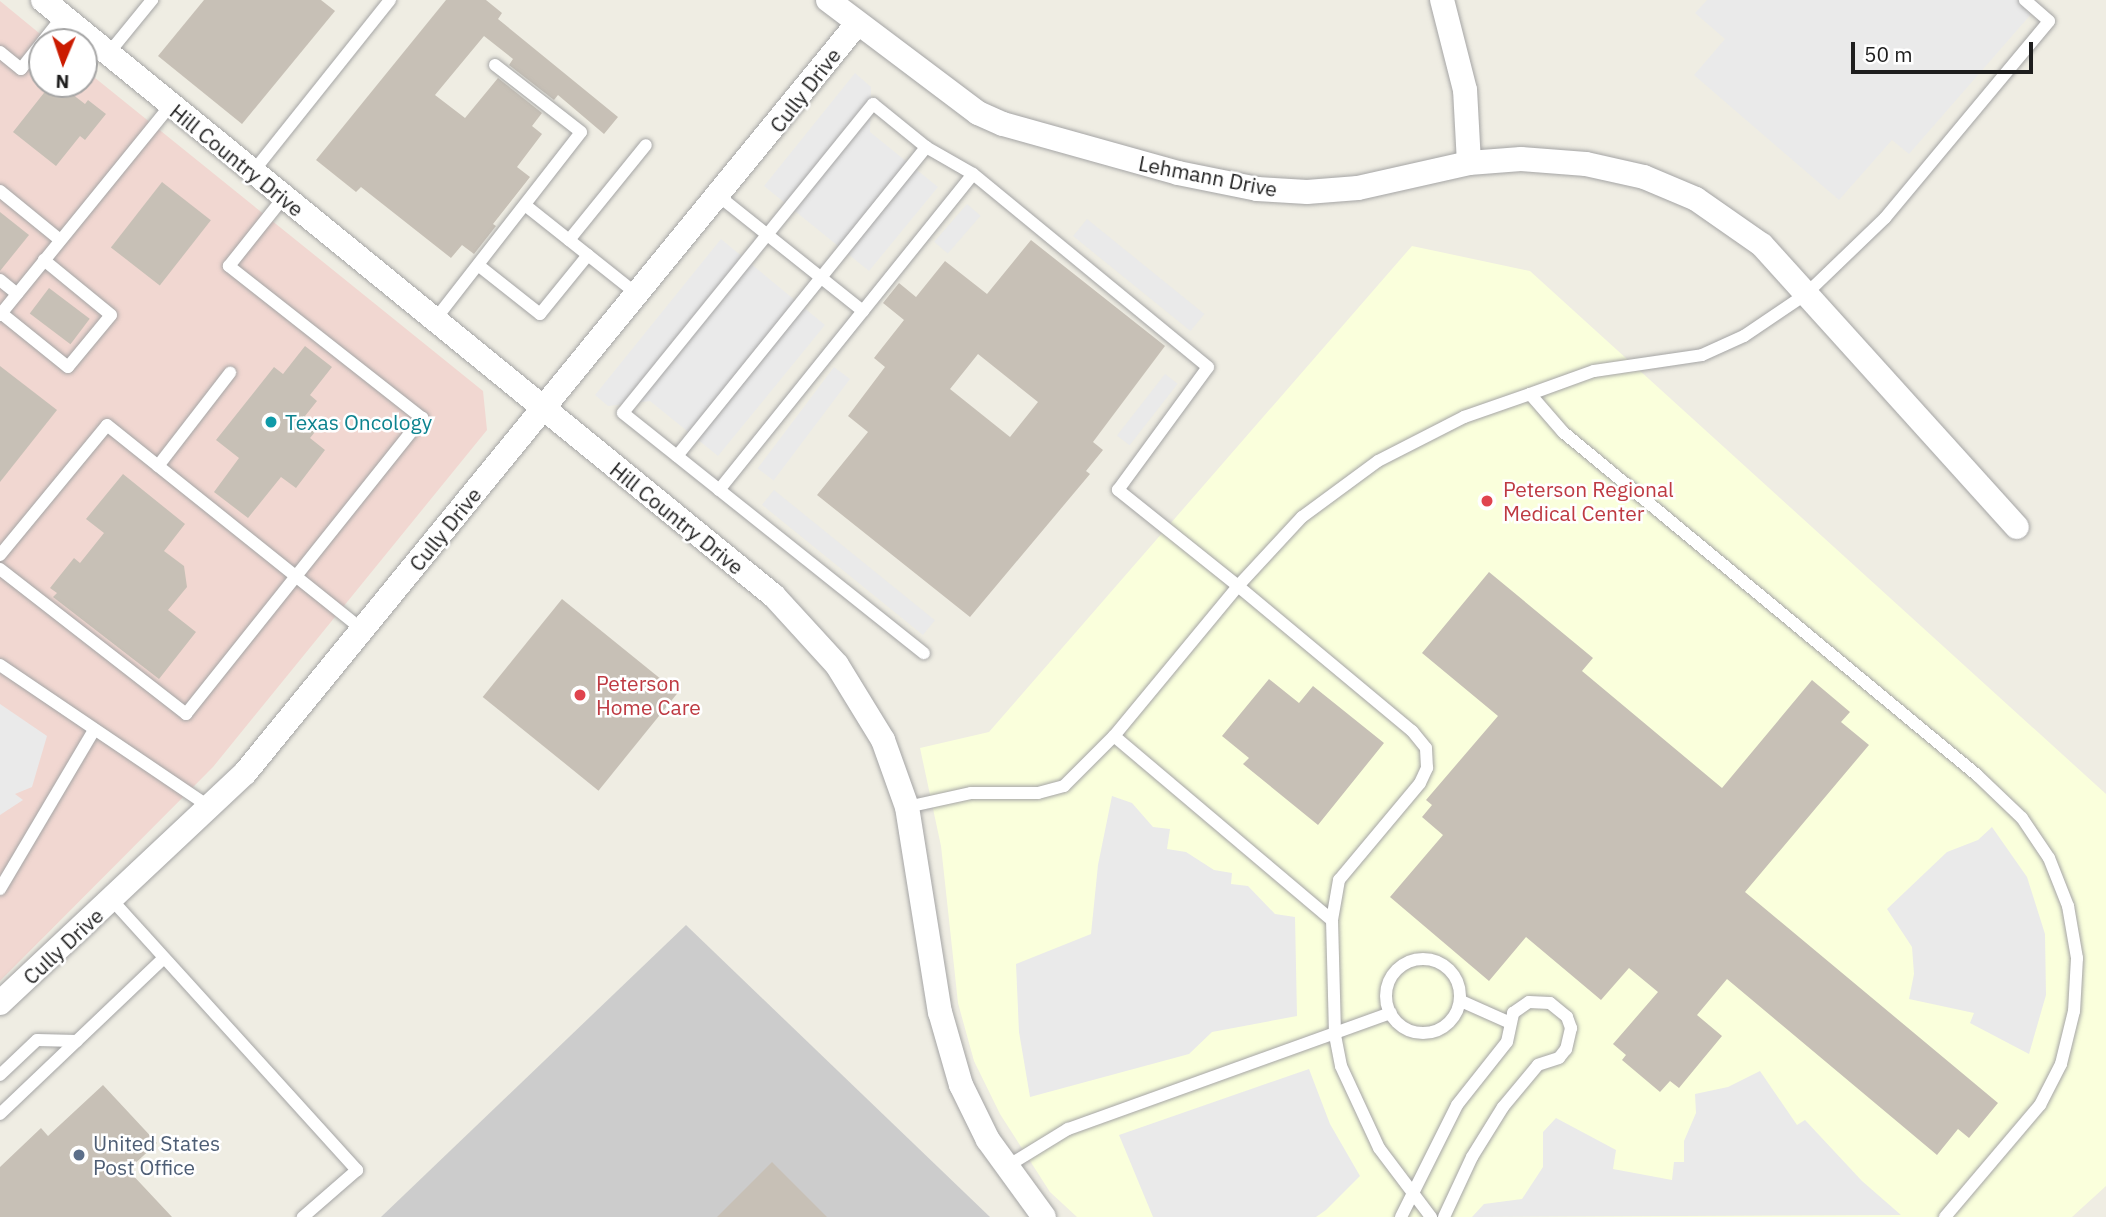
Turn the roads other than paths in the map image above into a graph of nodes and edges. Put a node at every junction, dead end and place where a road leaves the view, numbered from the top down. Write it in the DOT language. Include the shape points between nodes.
graph roads {
  1 [pos="43,0"];
  2 [pos="152,0"];
  3 [pos="390,0"];
  4 [pos="828,0"];
  5 [pos="1442,0"];
  6 [pos="2025,0"];
  7 [pos="63,16"];
  8 [pos="858,24"];
  9 [pos="0,52"];
  10 [pos="108,54"];
  11 [pos="495,65"];
  12 [pos="170,106"];
  13 [pos="646,145"];
  14 [pos="926,147"];
  15 [pos="1469,163"];
  16 [pos="252,173"];
  17 [pos="973,174"];
  18 [pos="0,191"];
  19 [pos="720,197"];
  20 [pos="283,198"];
  21 [pos="525,205"];
  22 [pos="767,235"];
  23 [pos="60,240"];
  24 [pos="569,240"];
  25 [pos="587,255"];
  26 [pos="44,260"];
  27 [pos="478,265"];
  28 [pos="821,277"];
  29 [pos="0,280"];
  30 [pos="17,294"];
  31 [pos="1806,294"];
  32 [pos="638,295"];
  33 [pos="863,311"];
  34 [pos="1,314"];
  35 [pos="434,321"];
  36 [pos="230,373"];
  37 [pos="1530,394"];
  38 [pos="543,410"];
  39 [pos="677,456"];
  40 [pos="158,466"];
  41 [pos="719,490"];
  42 [pos="2017,527"];
  43 [pos="0,555"];
  44 [pos="0,569"];
  45 [pos="296,576"];
  46 [pos="1238,586"];
  47 [pos="363,630"];
  48 [pos="924,653"];
  49 [pos="0,665"];
  50 [pos="94,730"];
  51 [pos="1114,736"];
  52 [pos="907,807"];
  53 [pos="211,809"];
  54 [pos="0,889"];
  55 [pos="112,900"];
  56 [pos="1332,920"];
  57 [pos="163,959"];
  58 [pos="1461,1001"];
  59 [pos="0,1003"];
  60 [pos="1391,1013"];
  61 [pos="1508,1022"];
  62 [pos="1335,1034"];
  63 [pos="77,1041"];
  64 [pos="0,1075"];
  65 [pos="0,1114"];
  66 [pos="1005,1167"];
  67 [pos="1412,1196"];
  68 [pos="303,1217"];
  69 [pos="1044,1217"];
  70 [pos="1401,1217"];
  71 [pos="1431,1217"];
  72 [pos="1444,1217"];
  73 [pos="1945,1217"];
  1 -- 7 [label="street, Hill Country Drive"];
  2 -- 10 [label="lane"];
  3 -- 16 [label="lane"];
  4 -- 8 [label="street, Lehmann Drive"];
  5 -- 15 [label="street" via="1465,90"];
  6 -- 31 [label="lane" via="2049,21 1885,218"];
  7 -- 9 [label="lane" via="20,69"];
  7 -- 10 [label="street, Hill Country Drive"];
  8 -- 15 [label="street, Lehmann Drive" via="978,113 1082,149 1178,173 1256,189 1307,192 1358,188"];
  8 -- 19 [label="street, Cully Drive"];
  10 -- 12 [label="street, Hill Country Drive"];
  11 -- 21 [label="lane" via="581,132"];
  12 -- 16 [label="street, Hill Country Drive"];
  12 -- 23 [label="lane"];
  13 -- 24 [label="lane"];
  14 -- 17 [label="lane"];
  14 -- 22 [label="lane" via="873,104"];
  14 -- 28 [label="lane"];
  15 -- 31 [label="street, Lehmann Drive" via="1521,159 1586,164 1644,177 1696,199 1762,245"];
  16 -- 20 [label="street, Hill Country Drive"];
  17 -- 33 [label="lane"];
  17 -- 46 [label="lane" via="1208,367 1118,490"];
  18 -- 23 [label="lane"];
  19 -- 22 [label="lane"];
  19 -- 32 [label="street, Cully Drive"];
  20 -- 35 [label="street, Hill Country Drive"];
  20 -- 45 [label="lane" via="229,266 422,418"];
  21 -- 24 [label="lane"];
  21 -- 27 [label="lane"];
  22 -- 28 [label="lane"];
  22 -- 39 [label="lane" via="623,413"];
  23 -- 26 [label="lane"];
  24 -- 25 [label="lane"];
  25 -- 27 [label="lane" via="540,314"];
  25 -- 32 [label="lane"];
  26 -- 30 [label="lane"];
  26 -- 34 [label="lane" via="111,315 68,367"];
  27 -- 35 [label="lane"];
  28 -- 33 [label="lane"];
  28 -- 39 [label="lane"];
  29 -- 30 [label="lane"];
  30 -- 34 [label="lane"];
  31 -- 37 [label="lane" via="1744,337 1702,355 1594,371"];
  31 -- 42 [label="street, Lehmann Drive"];
  32 -- 38 [label="street, Cully Drive"];
  33 -- 41 [label="lane"];
  35 -- 38 [label="street, Hill Country Drive"];
  36 -- 40 [label="lane"];
  37 -- 46 [label="lane" via="1464,417 1378,461 1302,517"];
  37 -- 73 [label="lane" via="1563,432 1977,775 2022,818 2049,858 2068,906 2077,958 2074,1011 2061,1064 2040,1105"];
  38 -- 47 [label="street, Cully Drive"];
  38 -- 52 [label="street, Hill Country Drive" via="774,596 810,633 860,698 883,740"];
  39 -- 41 [label="lane"];
  40 -- 43 [label="lane" via="107,425"];
  40 -- 45 [label="lane"];
  41 -- 48 [label="lane"];
  44 -- 45 [label="lane" via="186,714"];
  45 -- 47 [label="lane"];
  46 -- 51 [label="lane"];
  46 -- 56 [label="lane" via="1412,731 1426,748 1427,768 1420,783 1339,880"];
  47 -- 53 [label="street, Cully Drive"];
  49 -- 50 [label="lane"];
  50 -- 53 [label="lane"];
  50 -- 54 [label="lane"];
  51 -- 52 [label="lane" via="1075,778 1052,790 971,793"];
  51 -- 56 [label="lane"];
  52 -- 66 [label="street, Hill Country Drive" via="948,1049 974,1115"];
  53 -- 55 [label="street, Cully Drive"];
  55 -- 57 [label="lane"];
  55 -- 59 [label="street, Cully Drive"];
  56 -- 62 [label="lane"];
  57 -- 63 [label="lane"];
  57 -- 68 [label="lane" via="356,1170"];
  58 -- 60 [label="lane" via="1449,1023 1425,1033 1403,1027"];
  58 -- 60 [label="lane" via="1455,975 1446,966 1422,958 1410,960 1392,975 1386,997"];
  58 -- 61 [label="lane"];
  60 -- 62 [label="lane"];
  61 -- 67 [label="lane" via="1507,1042 1457,1105"];
  61 -- 72 [label="lane" via="1529,1002 1550,1003 1567,1017 1570,1039 1559,1058 1538,1065 1503,1107 1472,1157"];
  62 -- 66 [label="lane" via="1068,1129"];
  62 -- 67 [label="lane" via="1341,1066 1364,1124"];
  63 -- 64 [label="lane" via="37,1040"];
  63 -- 65 [label="lane"];
  66 -- 69 [label="street, Hill Country Drive"];
  67 -- 70 [label="lane"];
  67 -- 71 [label="lane"];
}
